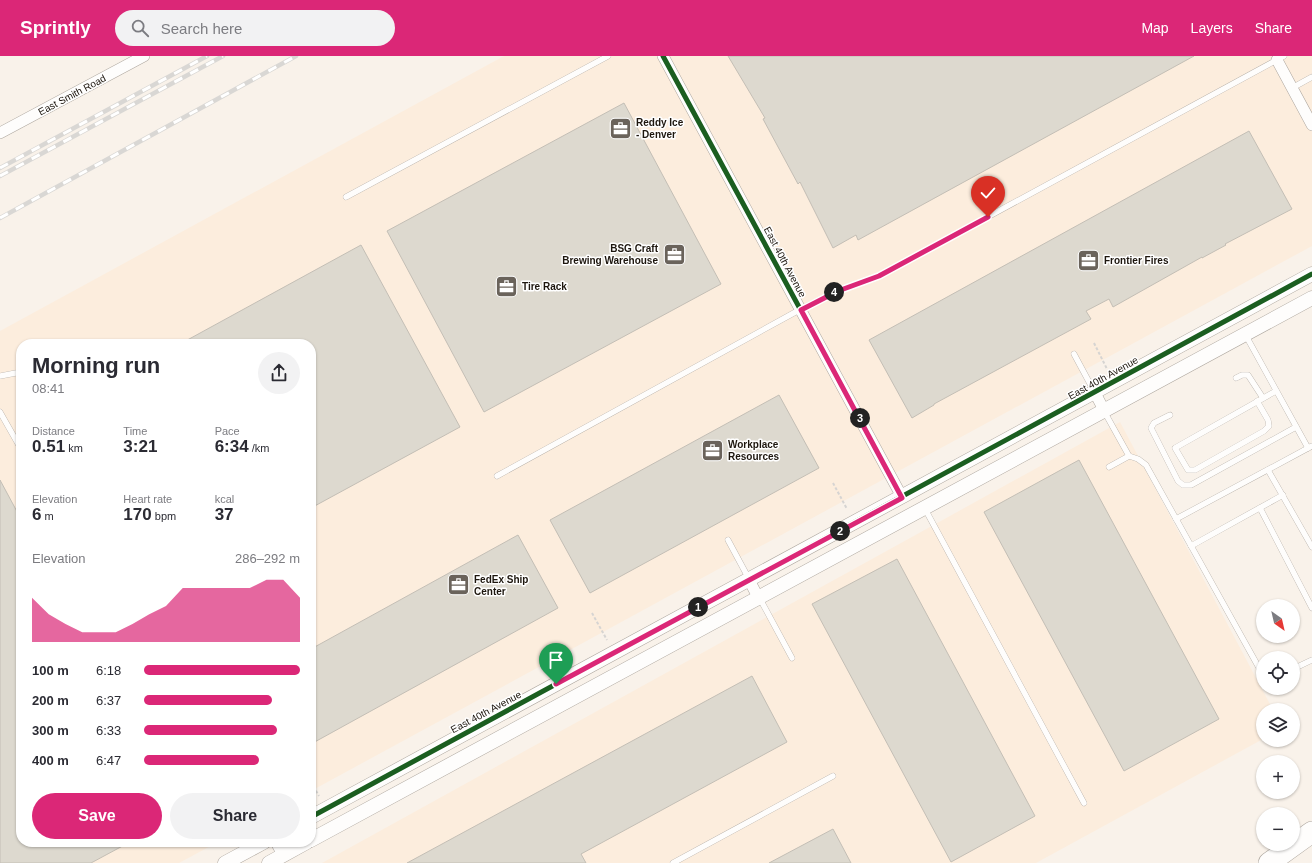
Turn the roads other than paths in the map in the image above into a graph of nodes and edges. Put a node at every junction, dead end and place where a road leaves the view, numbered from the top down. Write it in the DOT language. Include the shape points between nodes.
graph roads {
  1 [pos="144,56"];
  2 [pos="608,56"];
  3 [pos="663,56"];
  4 [pos="1280,58"];
  5 [pos="1312,77"];
  6 [pos="1292,88"];
  7 [pos="1312,125"];
  8 [pos="0,133"];
  9 [pos="346,197"];
  10 [pos="1312,274"];
  11 [pos="1312,298"];
  12 [pos="801,310"];
  13 [pos="1244,334"];
  14 [pos="1074,354"];
  15 [pos="16,373"];
  16 [pos="0,376"];
  17 [pos="1236,378"];
  18 [pos="1276,391"];
  19 [pos="1095,392"];
  20 [pos="1260,400"];
  21 [pos="1104,410"];
  22 [pos="0,412"];
  23 [pos="1170,415"];
  24 [pos="1296,428"];
  25 [pos="16,440"];
  26 [pos="1310,447"];
  27 [pos="1129,456"];
  28 [pos="1109,467"];
  29 [pos="1268,470"];
  30 [pos="497,476"];
  31 [pos="1283,495"];
  32 [pos="902,498"];
  33 [pos="924,507"];
  34 [pos="1260,508"];
  35 [pos="1176,519"];
  36 [pos="728,540"];
  37 [pos="855,544"];
  38 [pos="1192,546"];
  39 [pos="1312,548"];
  40 [pos="749,580"];
  41 [pos="758,597"];
  42 [pos="1312,608"];
  43 [pos="792,658"];
  44 [pos="1312,660"];
  45 [pos="1256,662"];
  46 [pos="1300,666"];
  47 [pos="833,776"];
  48 [pos="1084,803"];
  49 [pos="316,814"];
  50 [pos="1312,832"];
  51 [pos="316,837"];
  52 [pos="255,847"];
  53 [pos="279,847"];
  54 [pos="301,847"];
  55 [pos="285,859"];
  56 [pos="226,863"];
  57 [pos="269,863"];
  58 [pos="673,863"];
  59 [pos="1269,863"];
  1 -- 8 [label="street, East Smith Road"];
  2 -- 9 [label="lane"];
  3 -- 12 [label="street, East 40th Avenue"];
  4 -- 6 [label="street"];
  4 -- 12 [label="lane" via="879,276 838,291"];
  5 -- 6 [label="lane"];
  6 -- 7 [label="street"];
  10 -- 19 [label="street, East 40th Avenue"];
  11 -- 13 [label="street"];
  12 -- 30 [label="lane"];
  12 -- 32 [label="street, East 40th Avenue"];
  13 -- 18 [label="lane"];
  13 -- 21 [label="street"];
  14 -- 19 [label="lane"];
  15 -- 16 [label="lane"];
  17 -- 20 [label="lane" via="1248,376"];
  18 -- 20 [label="lane"];
  18 -- 24 [label="lane"];
  19 -- 21 [label="street"];
  19 -- 32 [label="street, East 40th Avenue"];
  20 -- 20 [label="lane" via="1175,448 1185,468 1195,470 1264,431 1269,426"];
  21 -- 27 [label="lane"];
  21 -- 33 [label="street"];
  22 -- 25 [label="lane"];
  23 -- 24 [label="lane" via="1154,423 1151,428 1178,481 1183,485 1191,485"];
  24 -- 26 [label="lane"];
  26 -- 29 [label="lane"];
  27 -- 28 [label="lane"];
  27 -- 35 [label="lane" via="1146,465"];
  29 -- 31 [label="lane"];
  29 -- 35 [label="lane"];
  31 -- 34 [label="lane"];
  31 -- 39 [label="lane"];
  32 -- 37 [label="street" via="895,513"];
  32 -- 40 [label="street, East 40th Avenue"];
  33 -- 37 [label="street"];
  33 -- 48 [label="lane"];
  34 -- 38 [label="lane"];
  34 -- 42 [label="lane"];
  35 -- 38 [label="lane"];
  36 -- 40 [label="lane"];
  37 -- 41 [label="street"];
  38 -- 45 [label="lane"];
  40 -- 41 [label="street"];
  40 -- 49 [label="street, East 40th Avenue"];
  41 -- 43 [label="lane"];
  41 -- 51 [label="street"];
  44 -- 46 [label="lane"];
  47 -- 58 [label="lane"];
  50 -- 59 [label="highway"];
  52 -- 56 [label="street"];
  53 -- 55 [label="street"];
  54 -- 55 [label="street"];
  55 -- 57 [label="street"];
}
